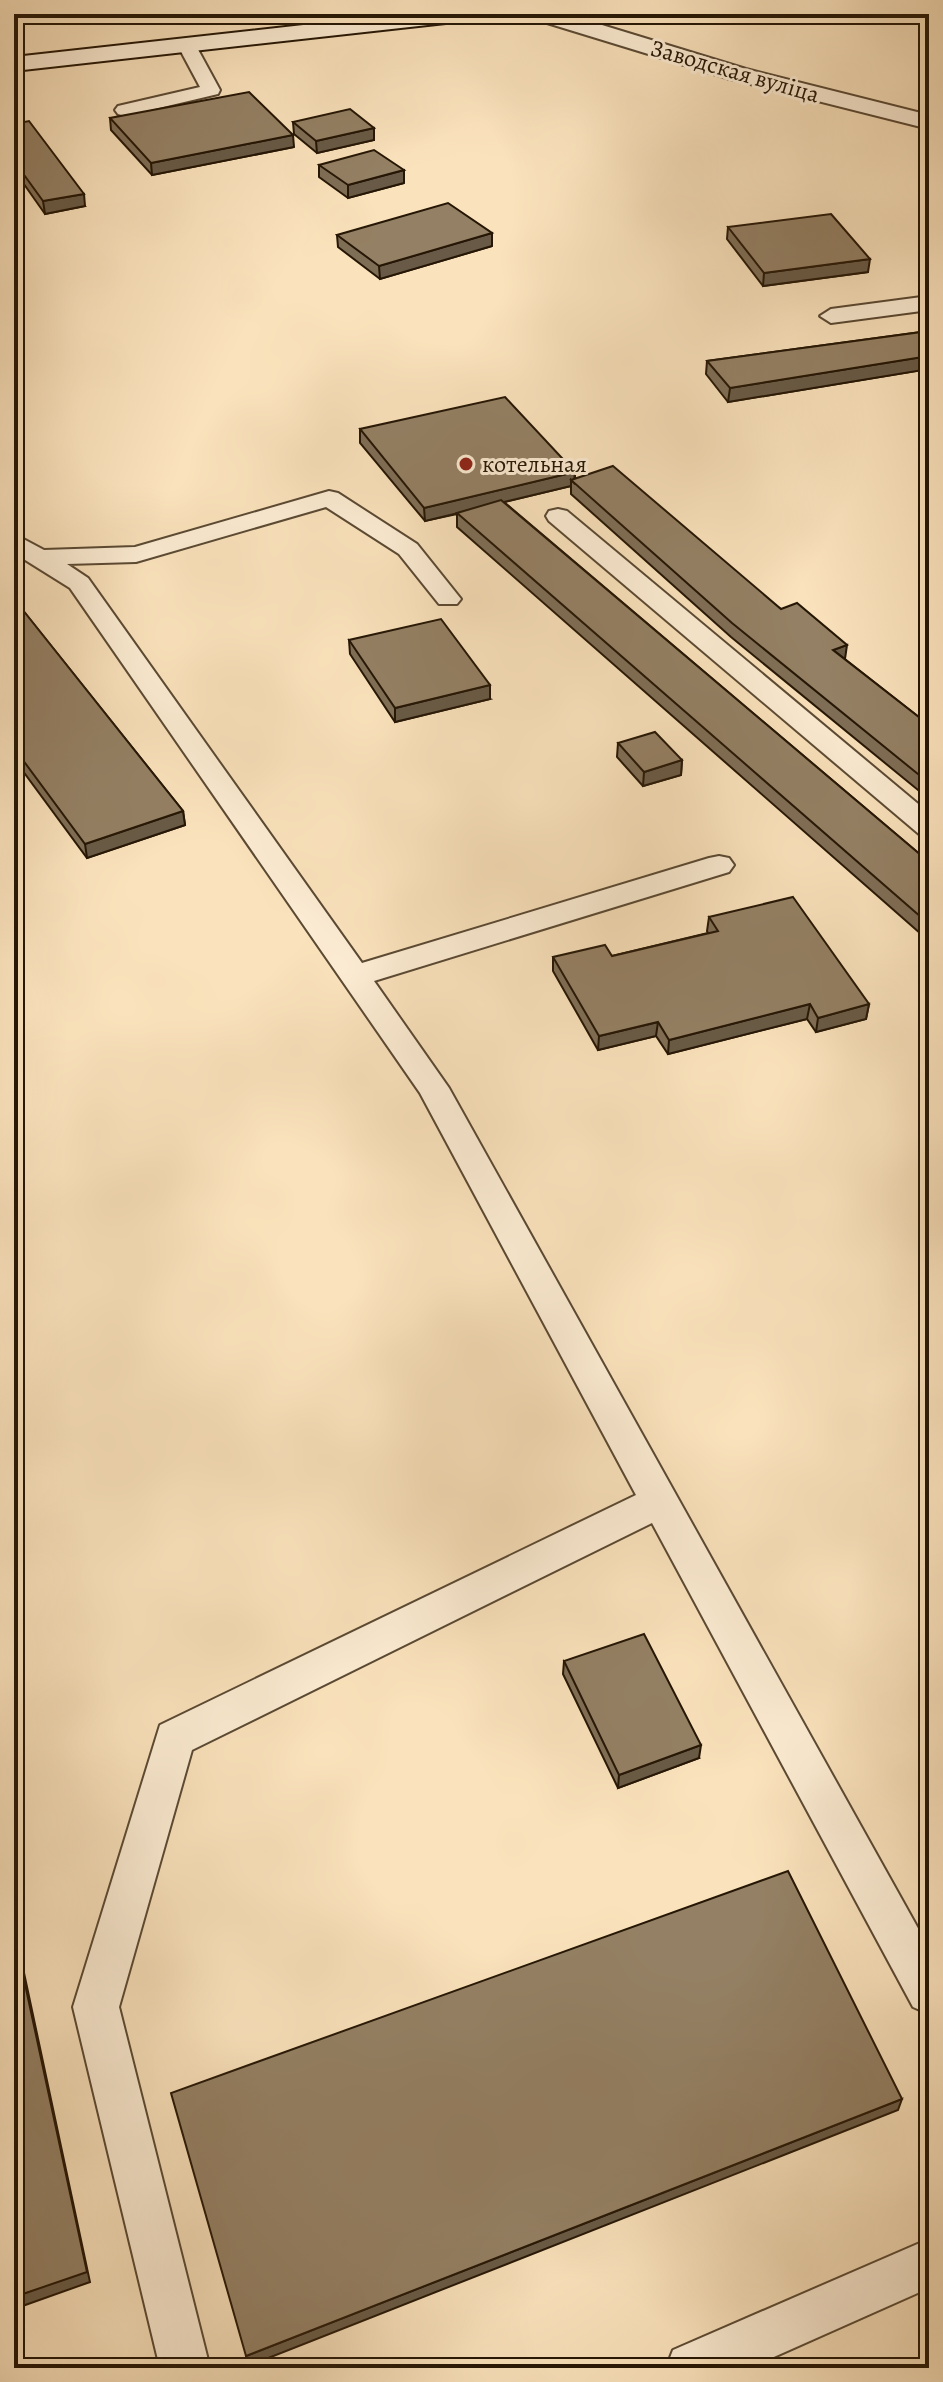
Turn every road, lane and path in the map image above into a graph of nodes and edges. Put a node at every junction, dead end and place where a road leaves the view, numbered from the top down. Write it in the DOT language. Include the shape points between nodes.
graph roads {
  1 [pos="464,14"];
  2 [pos="542,14"];
  3 [pos="386,18"];
  4 [pos="186,44"];
  5 [pos="14,64"];
  6 [pos="125,110"];
  7 [pos="929,122"];
  8 [pos="929,303"];
  9 [pos="831,316"];
  10 [pos="558,516"];
  11 [pos="26,550"];
  12 [pos="448,599"];
  13 [pos="929,828"];
  14 [pos="719,865"];
  15 [pos="355,976"];
  16 [pos="660,1501"];
  17 [pos="929,1992"];
  18 [pos="929,2263"];
  19 [pos="185,2368"];
  20 [pos="691,2368"];
  1 -- 3 [label="street"];
  2 -- 7 [label="street, Заводская вуліца" via="738,74"];
  3 -- 4 [label="street"];
  4 -- 5 [label="street"];
  4 -- 6 [label="lane" via="211,90"];
  8 -- 9 [label="lane"];
  10 -- 13 [label="lane"];
  11 -- 12 [label="lane" via="136,554 329,498 408,549"];
  11 -- 15 [label="lane" via="79,583"];
  14 -- 15 [label="lane"];
  15 -- 16 [label="lane" via="433,1088"];
  16 -- 17 [label="lane"];
  16 -- 19 [label="lane" via="175,1738 96,2007"];
  18 -- 20 [label="lane"];
}
